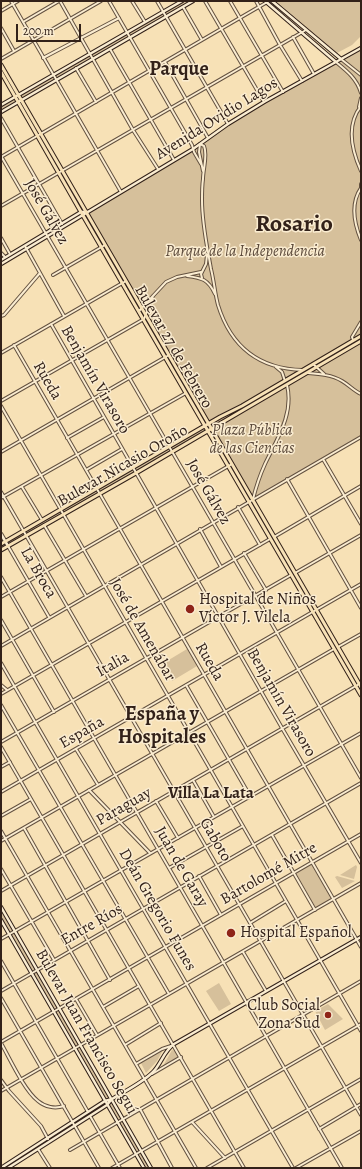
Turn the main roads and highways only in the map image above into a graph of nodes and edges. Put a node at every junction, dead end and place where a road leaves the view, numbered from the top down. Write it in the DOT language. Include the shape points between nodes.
graph roads {
  1 [pos="181,1"];
  2 [pos="193,1"];
  3 [pos="268,1"];
  4 [pos="361,48"];
  5 [pos="341,59"];
  6 [pos="336,62"];
  7 [pos="1,65"];
  8 [pos="1,72"];
  9 [pos="17,96"];
  10 [pos="20,101"];
  11 [pos="1,105"];
  12 [pos="1,112"];
  13 [pos="39,135"];
  14 [pos="87,212"];
  15 [pos="82,214"];
  16 [pos="47,235"];
  17 [pos="25,247"];
  18 [pos="1,260"];
  19 [pos="1,264"];
  20 [pos="361,336"];
  21 [pos="361,341"];
  22 [pos="209,424"];
  23 [pos="205,426"];
  24 [pos="212,428"];
  25 [pos="207,431"];
  26 [pos="251,501"];
  27 [pos="1,534"];
  28 [pos="272,537"];
  29 [pos="5,542"];
  30 [pos="1,544"];
  31 [pos="8,546"];
  32 [pos="1,550"];
  33 [pos="360,684"];
  34 [pos="361,695"];
  35 [pos="1,908"];
  36 [pos="1,920"];
  37 [pos="361,937"];
  38 [pos="112,1099"];
  39 [pos="106,1103"];
  40 [pos="74,1124"];
  41 [pos="38,1147"];
  42 [pos="1,1168"];
  43 [pos="8,1168"];
  44 [pos="144,1168"];
  45 [pos="151,1168"];
  1 -- 9 [label="main road"];
  2 -- 10 [label="main road"];
  3 -- 5 [label="main road"];
  3 -- 6 [label="main road"];
  4 -- 5 [label="main road, Avenida Ovidio Lagos"];
  5 -- 6 [label="main road, Avenida Ovidio Lagos"];
  6 -- 14 [label="main road, Avenida Ovidio Lagos" via="264,102 193,149"];
  7 -- 9 [label="main road, Bulevar 27 de Febrero"];
  8 -- 9 [label="main road, Bulevar 27 de Febrero"];
  9 -- 10 [label="main road, Bulevar 27 de Febrero"];
  9 -- 11 [label="main road"];
  10 -- 12 [label="main road"];
  10 -- 13 [label="main road, Bulevar 27 de Febrero"];
  13 -- 14 [label="main road, Bulevar 27 de Febrero"];
  13 -- 15 [label="main road, Bulevar 27 de Febrero"];
  14 -- 15 [label="main road"];
  14 -- 22 [label="main road, Bulevar 27 de Febrero"];
  15 -- 16 [label="main road"];
  15 -- 16 [label="main road"];
  15 -- 23 [label="main road, Bulevar 27 de Febrero"];
  16 -- 17 [label="main road"];
  17 -- 18 [label="main road"];
  17 -- 19 [label="main road"];
  20 -- 22 [label="main road, Bulevar Nicasio Oroño"];
  21 -- 24 [label="main road, Bulevar Nicasio Oroño"];
  22 -- 23 [label="main road, Bulevar Nicasio Oroño"];
  22 -- 24 [label="main road, Bulevar 27 de Febrero"];
  23 -- 25 [label="main road, Bulevar 27 de Febrero"];
  23 -- 29 [label="main road, Bulevar Nicasio Oroño"];
  24 -- 25 [label="main road, Bulevar Nicasio Oroño"];
  24 -- 26 [label="main road, Bulevar 27 de Febrero"];
  25 -- 26 [label="main road, Bulevar 27 de Febrero"];
  25 -- 31 [label="main road, Bulevar Nicasio Oroño"];
  26 -- 28 [label="main road, Bulevar 27 de Febrero"];
  27 -- 29 [label="main road, La Broca"];
  28 -- 33 [label="main road, Bulevar 27 de Febrero"];
  28 -- 34 [label="main road, Bulevar 27 de Febrero" via="291,575"];
  29 -- 30 [label="main road, Bulevar Nicasio Oroño"];
  29 -- 31 [label="main road, La Broca"];
  31 -- 32 [label="main road, Bulevar Nicasio Oroño"];
  35 -- 38 [label="main road, Bulevar Juan Francisco Seguí"];
  36 -- 39 [label="main road, Bulevar Juan Francisco Seguí"];
  37 -- 38 [label="main road" via="172,1045 149,1076"];
  38 -- 39 [label="main road"];
  38 -- 45 [label="main road, Bulevar Juan Francisco Seguí"];
  39 -- 40 [label="main road"];
  39 -- 44 [label="main road, Bulevar Juan Francisco Seguí"];
  40 -- 41 [label="main road"];
  40 -- 41 [label="main road"];
  41 -- 42 [label="main road"];
  41 -- 43 [label="main road"];
}
